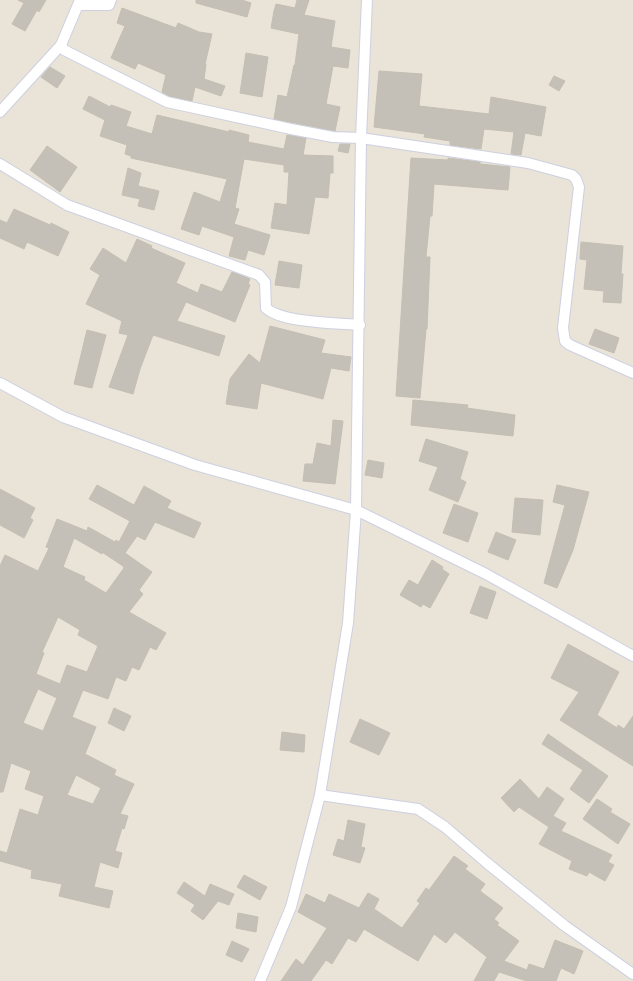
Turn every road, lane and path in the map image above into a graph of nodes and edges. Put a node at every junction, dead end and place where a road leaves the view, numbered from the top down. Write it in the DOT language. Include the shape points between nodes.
graph roads {
  1 [pos="111,0"];
  2 [pos="367,0"];
  3 [pos="80,2"];
  4 [pos="61,45"];
  5 [pos="0,112"];
  6 [pos="361,138"];
  7 [pos="0,164"];
  8 [pos="360,325"];
  9 [pos="633,373"];
  10 [pos="0,383"];
  11 [pos="356,510"];
  12 [pos="633,656"];
  13 [pos="320,795"];
  14 [pos="633,974"];
  15 [pos="260,981"];
  1 -- 3 [label="street" via="109,6"];
  2 -- 6 [label="street"];
  3 -- 4 [label="street"];
  4 -- 5 [label="street"];
  4 -- 6 [label="street" via="64,50 167,102 333,137"];
  6 -- 8 [label="street"];
  6 -- 9 [label="street" via="528,163 572,175 579,187 563,328 565,341"];
  7 -- 8 [label="street" via="67,205 260,274 265,282 266,308 271,313 285,318"];
  8 -- 11 [label="street"];
  10 -- 11 [label="street" via="63,417 195,465"];
  11 -- 12 [label="street" via="486,574"];
  11 -- 13 [label="street" via="348,622"];
  13 -- 14 [label="street" via="418,809 445,827 565,926"];
  13 -- 15 [label="street" via="291,907"];
}
